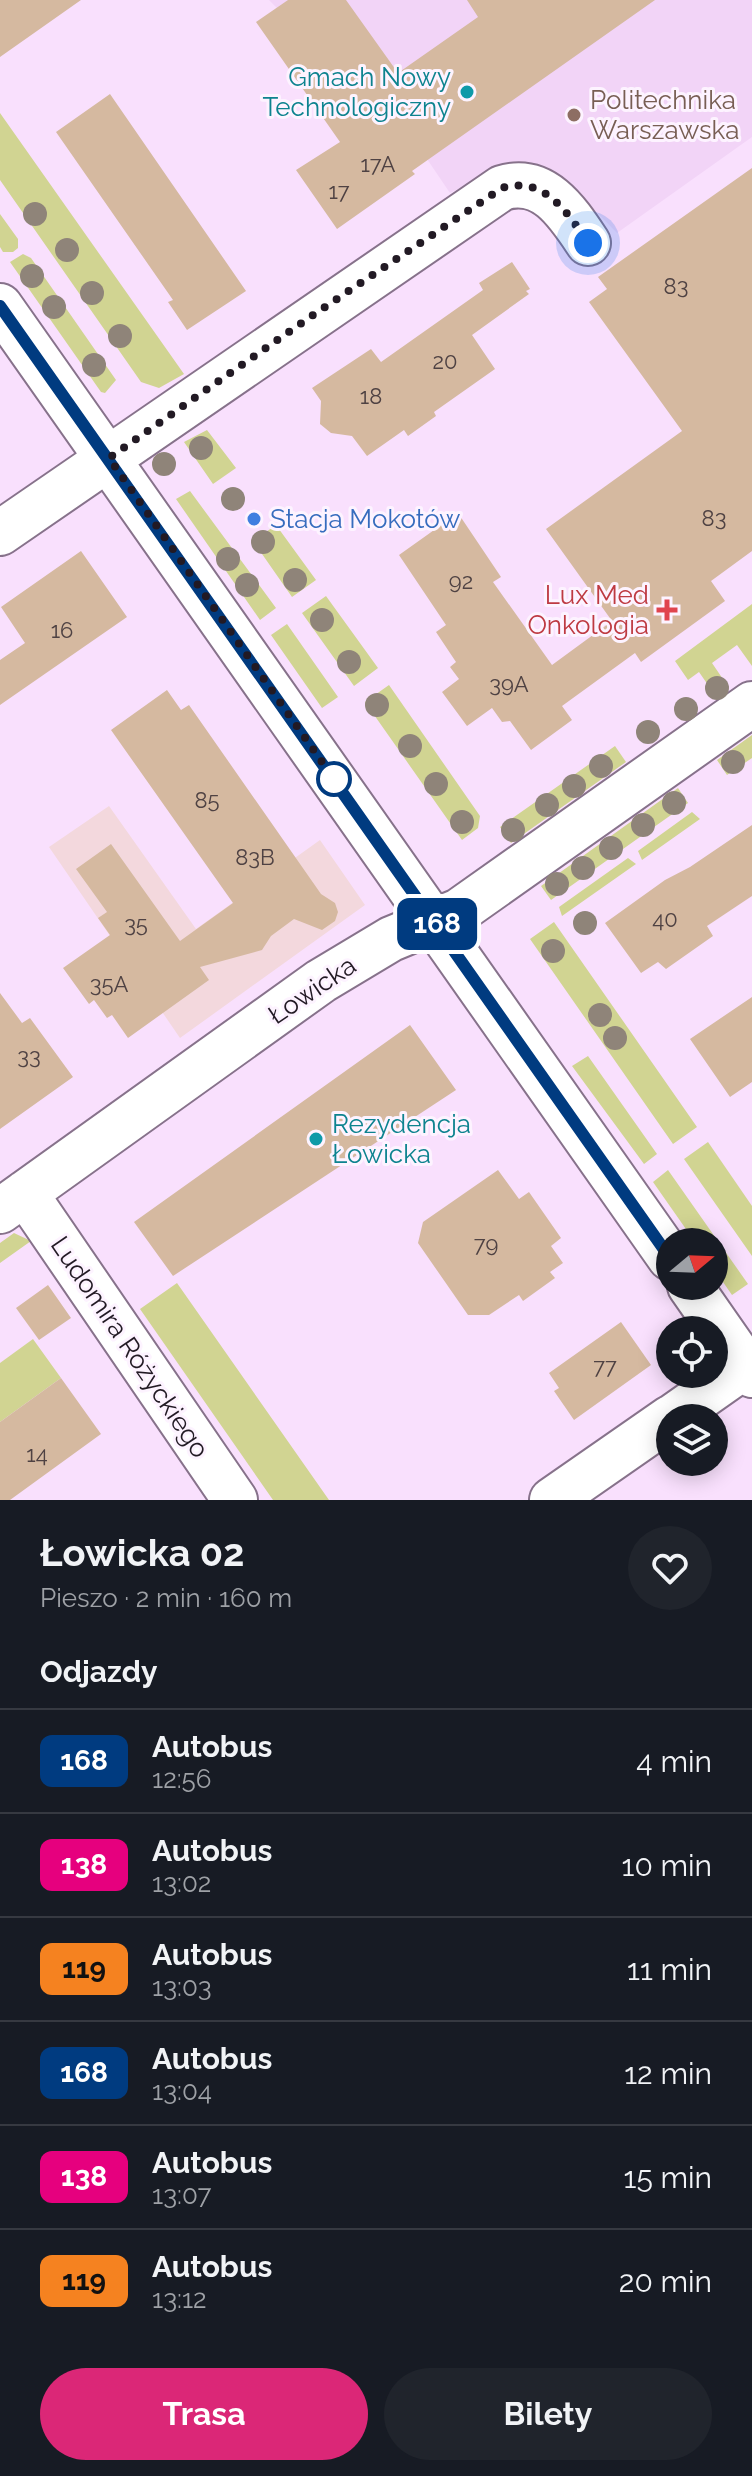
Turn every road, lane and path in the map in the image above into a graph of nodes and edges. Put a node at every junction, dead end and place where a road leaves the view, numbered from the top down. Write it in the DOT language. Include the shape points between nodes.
graph roads {
  1 [pos="588,243"];
  2 [pos="0,306"];
  3 [pos="109,458"];
  4 [pos="0,533"];
  5 [pos="752,704"];
  6 [pos="435,921"];
  7 [pos="13,1202"];
  8 [pos="656,1238"];
  9 [pos="700,1300"];
  10 [pos="749,1371"];
  11 [pos="694,1404"];
  12 [pos="656,1428"];
  13 [pos="235,1500"];
  14 [pos="552,1500"];
  1 -- 3 [label="street" via="551,197 517,183 502,188"];
  2 -- 3 [label="street"];
  3 -- 4 [label="street"];
  3 -- 6 [label="street"];
  5 -- 6 [label="street, Łowicka" via="459,911"];
  6 -- 7 [label="street, Łowicka" via="391,939 321,981"];
  6 -- 8 [label="street"];
  7 -- 13 [label="street, Ludomira Różyckiego"];
  9 -- 10 [label="street"];
  10 -- 11 [label="street"];
  12 -- 14 [label="street"];
}
